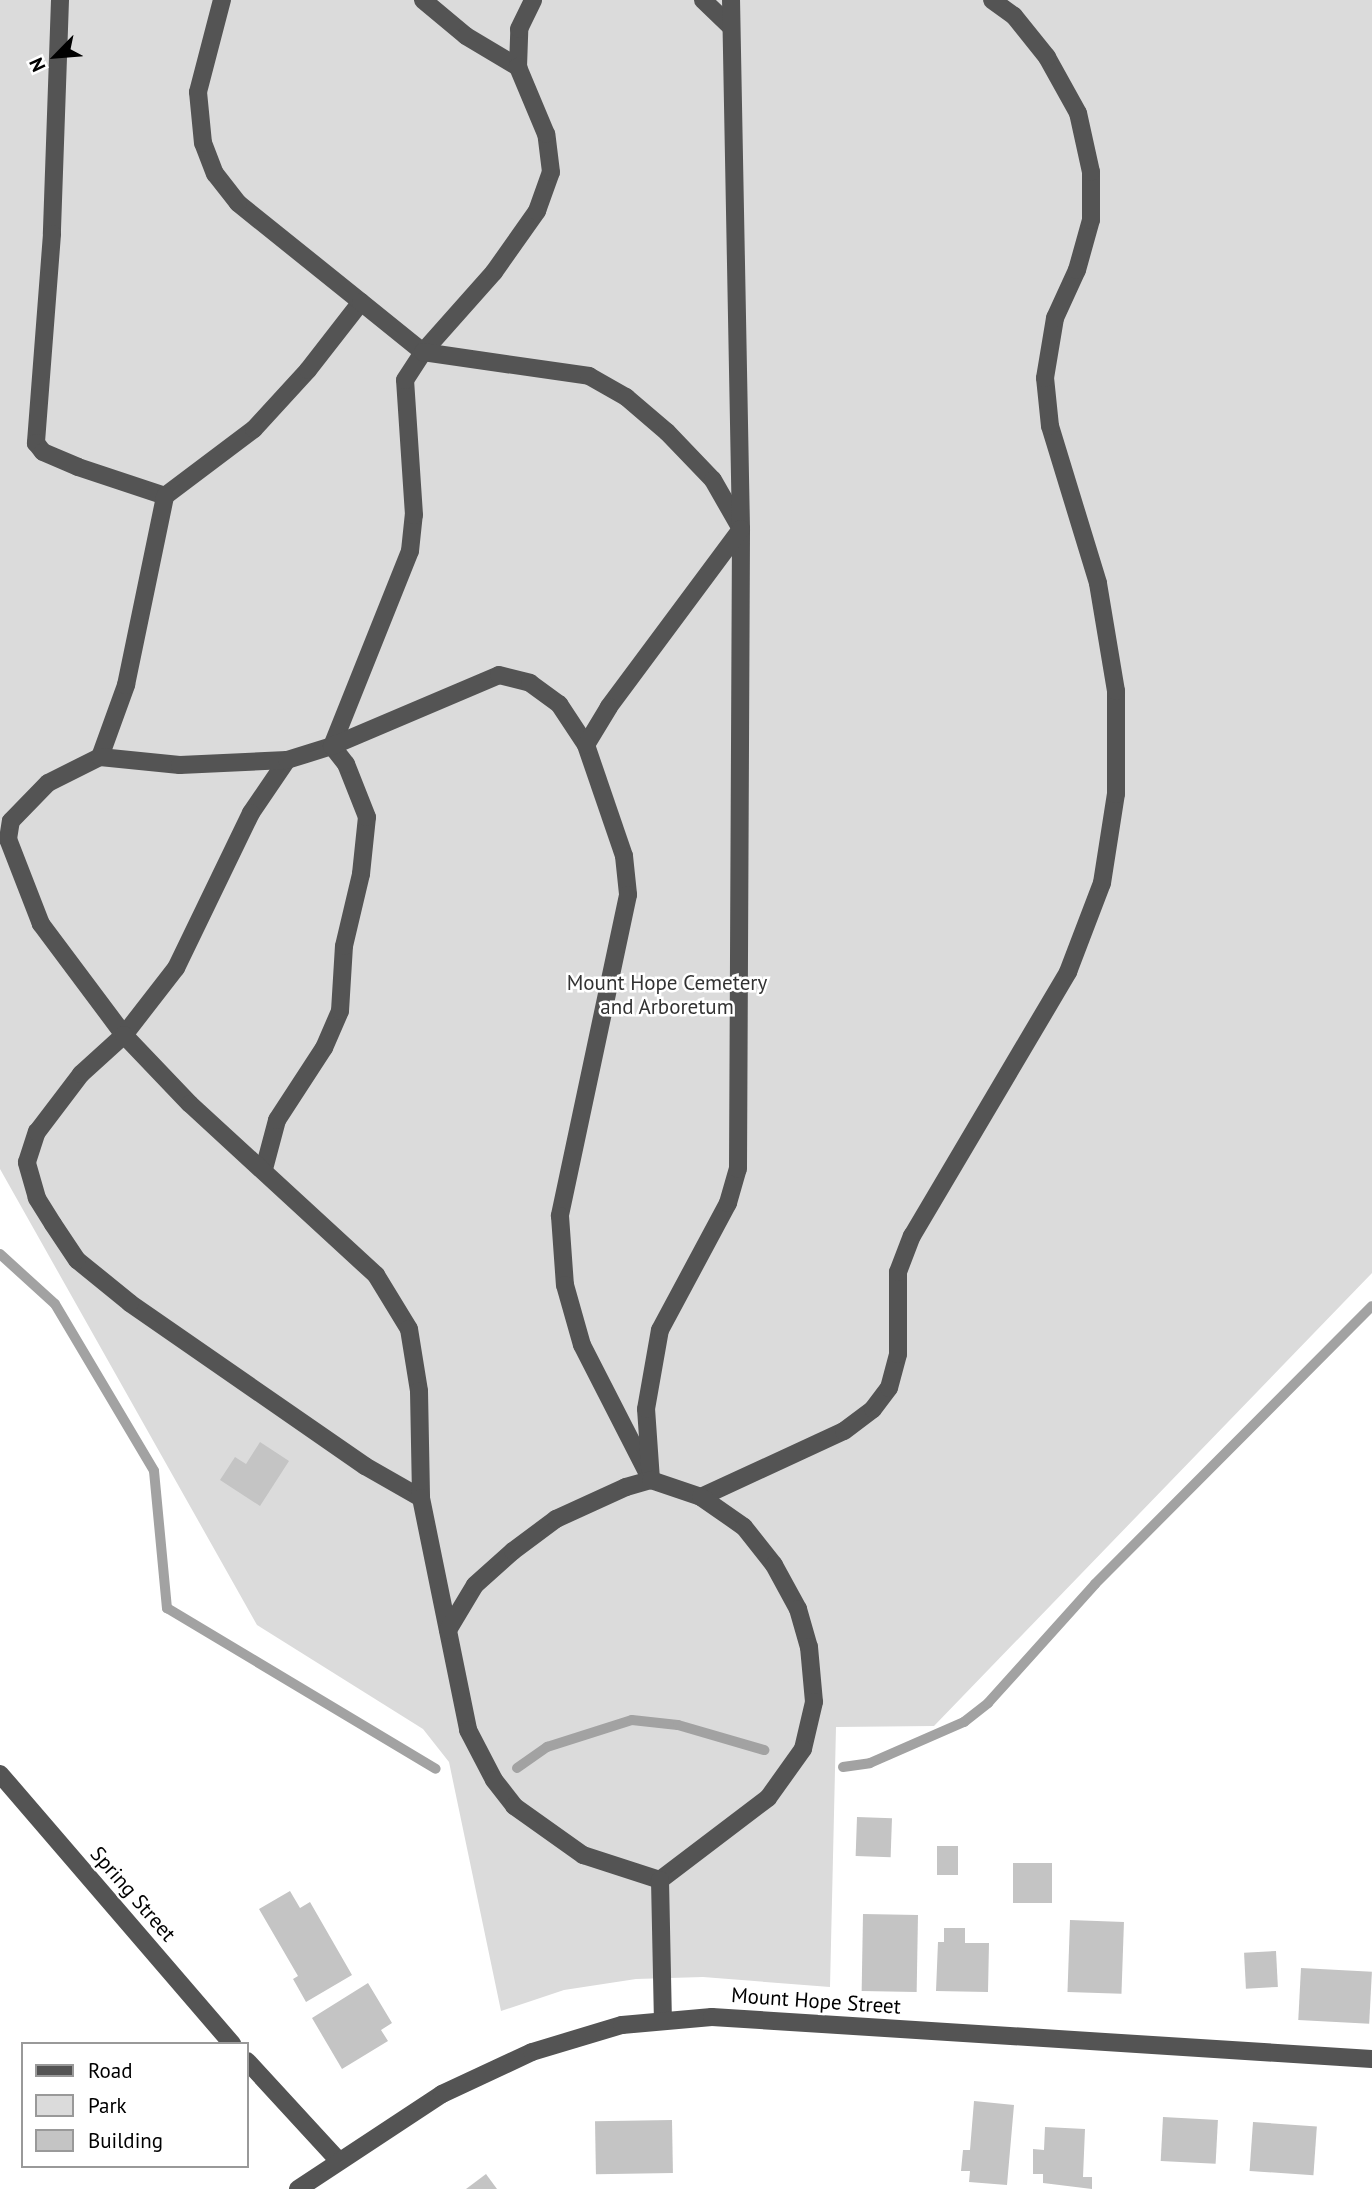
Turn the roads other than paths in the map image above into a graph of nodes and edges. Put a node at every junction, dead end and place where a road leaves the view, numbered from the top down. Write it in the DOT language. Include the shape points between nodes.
graph roads {
  1 [pos="60,0"];
  2 [pos="222,0"];
  3 [pos="423,0"];
  4 [pos="533,0"];
  5 [pos="703,0"];
  6 [pos="731,0"];
  7 [pos="992,0"];
  8 [pos="731,27"];
  9 [pos="518,67"];
  10 [pos="361,302"];
  11 [pos="423,352"];
  12 [pos="165,496"];
  13 [pos="741,529"];
  14 [pos="332,746"];
  15 [pos="586,746"];
  16 [pos="100,757"];
  17 [pos="287,760"];
  18 [pos="124,1035"];
  19 [pos="264,1169"];
  20 [pos="652,1480"];
  21 [pos="701,1497"];
  22 [pos="421,1498"];
  23 [pos="448,1630"];
  24 [pos="0,1774"];
  25 [pos="660,1880"];
  26 [pos="663,2021"];
  27 [pos="230,2042"];
  28 [pos="1372,2059"];
  29 [pos="248,2062"];
  30 [pos="339,2161"];
  31 [pos="298,2189"];
  1 -- 12 [label="street" via="52,234 36,443 43,452 78,467"];
  2 -- 10 [label="street" via="198,92 203,143 215,174 238,203"];
  3 -- 9 [label="street" via="467,36"];
  4 -- 9 [label="street" via="519,29"];
  5 -- 8 [label="street"];
  6 -- 8 [label="street"];
  7 -- 21 [label="street" via="1014,16 1047,57 1078,113 1091,172 1091,220 1077,270 1055,318 1045,378 1050,426 1098,583 1116,691 1116,794 1102,883 1068,972 912,1236 898,1272 898,1354 890,1388 873,1409 844,1431"];
  8 -- 13 [label="street"];
  9 -- 11 [label="street" via="546,134 551,172 537,211 495,272"];
  10 -- 11 [label="street"];
  10 -- 12 [label="street" via="254,429"];
  11 -- 13 [label="street" via="589,376 626,397 667,432 713,480"];
  11 -- 14 [label="street" via="405,380 414,515 410,551"];
  12 -- 16 [label="street" via="126,685"];
  13 -- 15 [label="street" via="617,696"];
  13 -- 20 [label="street" via="738,1169 728,1203 660,1330 646,1409"];
  14 -- 15 [label="street" via="499,675 530,683 559,705"];
  14 -- 17 [label="street"];
  14 -- 19 [label="street" via="346,764 367,817 344,946 340,1011 324,1048 277,1120"];
  15 -- 20 [label="street" via="615,820 628,895 560,1216 565,1285 588,1357"];
  16 -- 17 [label="street" via="180,765"];
  16 -- 18 [label="street" via="48,783 11,821 8,839 41,924"];
  17 -- 18 [label="street" via="251,813 176,968"];
  18 -- 19 [label="street" via="190,1104"];
  18 -- 22 [label="street" via="81,1074 37,1132 27,1162 37,1198 53,1224 77,1260 130,1303 365,1466"];
  19 -- 22 [label="street" via="376,1275 409,1329 419,1391"];
  20 -- 21 [label="street"];
  20 -- 23 [label="street" via="592,1500 513,1551 475,1585"];
  21 -- 25 [label="street" via="744,1527 774,1565 798,1609 809,1647 814,1702 803,1749 768,1798"];
  22 -- 23 [label="street"];
  23 -- 25 [label="street" via="468,1730 494,1780 514,1806 583,1855"];
  24 -- 27 [label="street, Spring Street"];
  25 -- 26 [label="street"];
  26 -- 28 [label="street, Mount Hope Street" via="712,2017"];
  26 -- 30 [label="street, Mount Hope Street" via="622,2025 532,2052 442,2094"];
  29 -- 30 [label="street"];
  30 -- 31 [label="street, Mount Hope Street"];
}
